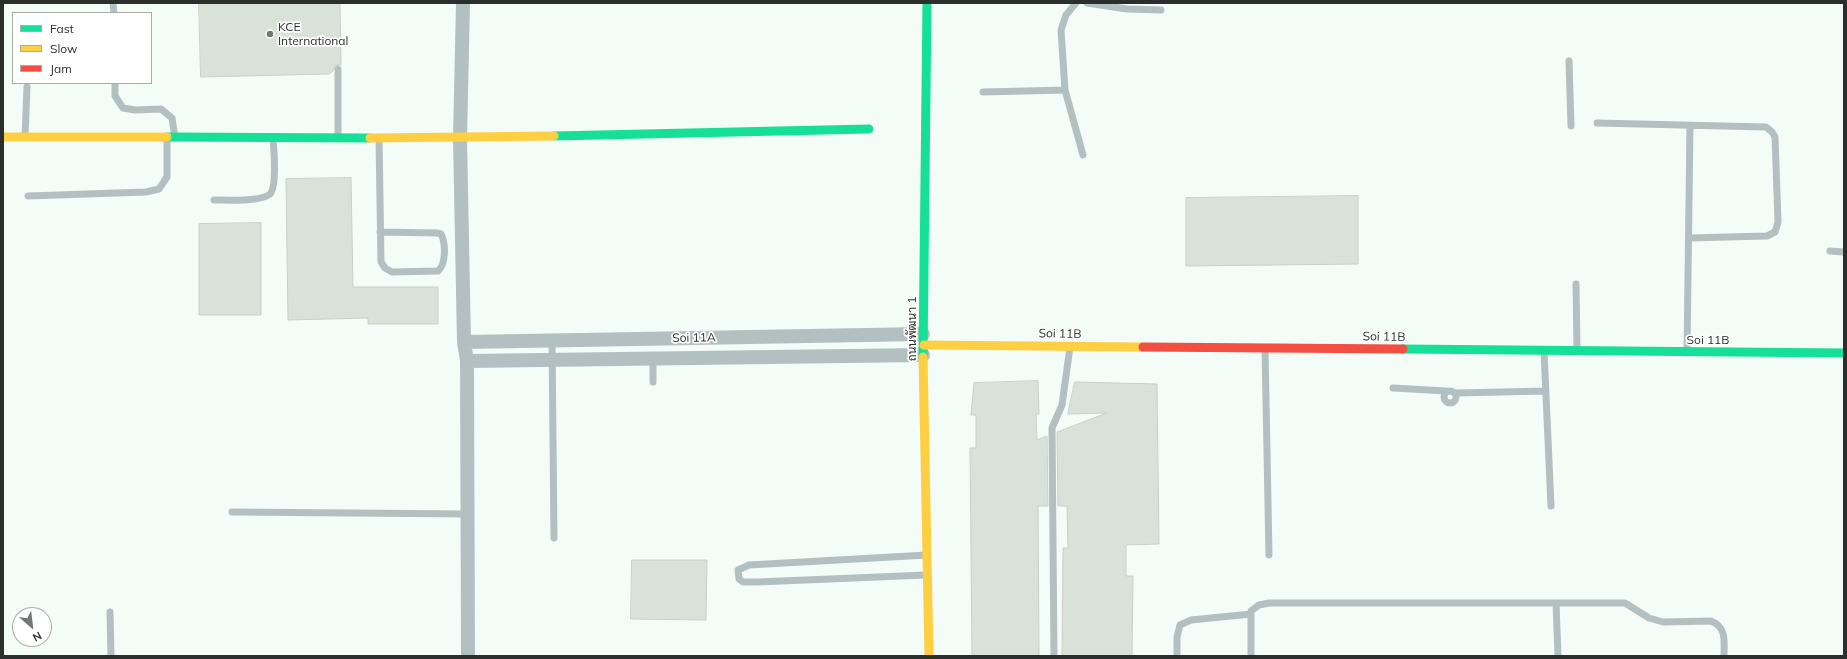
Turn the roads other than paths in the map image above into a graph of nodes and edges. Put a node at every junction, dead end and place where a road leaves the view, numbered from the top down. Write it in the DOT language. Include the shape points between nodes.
graph roads {
  1 [pos="463,3"];
  2 [pos="927,3"];
  3 [pos="1076,3"];
  4 [pos="1087,3"];
  5 [pos="1161,10"];
  6 [pos="1570,61"];
  7 [pos="338,69"];
  8 [pos="115,84"];
  9 [pos="27,87"];
  10 [pos="1065,90"];
  11 [pos="984,92"];
  12 [pos="1597,123"];
  13 [pos="1571,126"];
  14 [pos="1690,126"];
  15 [pos="869,129"];
  16 [pos="3,137"];
  17 [pos="25,137"];
  18 [pos="171,138"];
  19 [pos="274,138"];
  20 [pos="338,138"];
  21 [pos="379,138"];
  22 [pos="460,138"];
  23 [pos="1083,155"];
  24 [pos="28,196"];
  25 [pos="214,200"];
  26 [pos="380,232"];
  27 [pos="1689,238"];
  28 [pos="1830,251"];
  29 [pos="1844,252"];
  30 [pos="1576,284"];
  31 [pos="682,338"];
  32 [pos="588,340"];
  33 [pos="552,341"];
  34 [pos="464,342"];
  35 [pos="924,345"];
  36 [pos="1070,346"];
  37 [pos="1265,348"];
  38 [pos="1544,351"];
  39 [pos="1577,351"];
  40 [pos="1687,352"];
  41 [pos="1844,353"];
  42 [pos="653,358"];
  43 [pos="682,358"];
  44 [pos="587,359"];
  45 [pos="552,360"];
  46 [pos="468,361"];
  47 [pos="653,382"];
  48 [pos="1394,388"];
  49 [pos="1446,391"];
  50 [pos="1546,391"];
  51 [pos="1456,393"];
  52 [pos="1551,506"];
  53 [pos="232,512"];
  54 [pos="468,514"];
  55 [pos="554,538"];
  56 [pos="928,555"];
  57 [pos="1269,555"];
  58 [pos="928,575"];
  59 [pos="1556,603"];
  60 [pos="110,612"];
  61 [pos="1251,614"];
  62 [pos="111,656"];
  63 [pos="468,656"];
  64 [pos="929,656"];
  65 [pos="1054,656"];
  66 [pos="1177,656"];
  67 [pos="1251,656"];
  68 [pos="1558,656"];
  69 [pos="1724,656"];
  1 -- 22 [label="street"];
  2 -- 35 [label="street, ถนนพัฒนา 1"];
  3 -- 10 [label="lane" via="1066,15 1061,30"];
  4 -- 5 [label="lane" via="1127,9"];
  6 -- 13 [label="lane"];
  7 -- 20 [label="lane"];
  8 -- 18 [label="lane" via="115,96 123,108 161,109 172,118"];
  9 -- 17 [label="lane"];
  10 -- 11 [label="lane"];
  10 -- 23 [label="lane"];
  12 -- 14 [label="lane"];
  14 -- 27 [label="lane"];
  14 -- 27 [label="lane" via="1766,128 1772,132 1775,137 1778,222 1775,232 1767,236"];
  15 -- 22 [label="street"];
  16 -- 17 [label="street"];
  17 -- 18 [label="street"];
  18 -- 19 [label="street"];
  18 -- 24 [label="lane" via="167,177 159,189 146,192"];
  19 -- 20 [label="street"];
  19 -- 25 [label="lane" via="274,185 271,194 263,198"];
  20 -- 21 [label="street"];
  21 -- 22 [label="street"];
  21 -- 26 [label="lane"];
  22 -- 34 [label="street"];
  26 -- 26 [label="lane" via="380,262 392,272 438,271 442,267 444,239 441,234"];
  27 -- 40 [label="lane"];
  28 -- 29 [label="lane"];
  30 -- 39 [label="lane"];
  31 -- 32 [label="street, Soi 11A"];
  31 -- 35 [label="street, Soi 11A"];
  31 -- 43 [label="street"];
  32 -- 33 [label="street, Soi 11A"];
  32 -- 44 [label="street"];
  33 -- 34 [label="street, Soi 11A"];
  33 -- 45 [label="lane"];
  34 -- 46 [label="street"];
  35 -- 36 [label="street, Soi 11B"];
  35 -- 43 [label="street"];
  35 -- 56 [label="street, ถนนพัฒนา 1"];
  36 -- 37 [label="street, Soi 11B"];
  36 -- 65 [label="lane" via="1062,405 1052,428"];
  37 -- 38 [label="street, Soi 11B"];
  37 -- 57 [label="lane"];
  38 -- 39 [label="street, Soi 11B"];
  38 -- 50 [label="lane"];
  39 -- 40 [label="street, Soi 11B"];
  40 -- 41 [label="street, Soi 11B"];
  42 -- 43 [label="street"];
  42 -- 44 [label="street"];
  42 -- 47 [label="lane"];
  44 -- 45 [label="street"];
  45 -- 46 [label="street"];
  45 -- 55 [label="lane"];
  46 -- 54 [label="street"];
  48 -- 49 [label="lane"];
  49 -- 51 [label="lane"];
  49 -- 51 [label="lane" via="1443,397 1447,403 1454,402"];
  50 -- 51 [label="lane"];
  50 -- 52 [label="lane"];
  53 -- 54 [label="lane"];
  54 -- 63 [label="street"];
  56 -- 58 [label="street, ถนนพัฒนา 1"];
  56 -- 58 [label="lane" via="749,565 738,570 742,582"];
  58 -- 64 [label="street, ถนนพัฒนา 1"];
  59 -- 61 [label="lane" via="1269,603 1259,605"];
  59 -- 68 [label="lane"];
  59 -- 69 [label="lane" via="1624,603 1649,618 1664,622 1711,621 1717,623 1724,633"];
  60 -- 62 [label="lane"];
  61 -- 66 [label="lane" via="1191,620 1180,625"];
  61 -- 67 [label="lane"];
}
